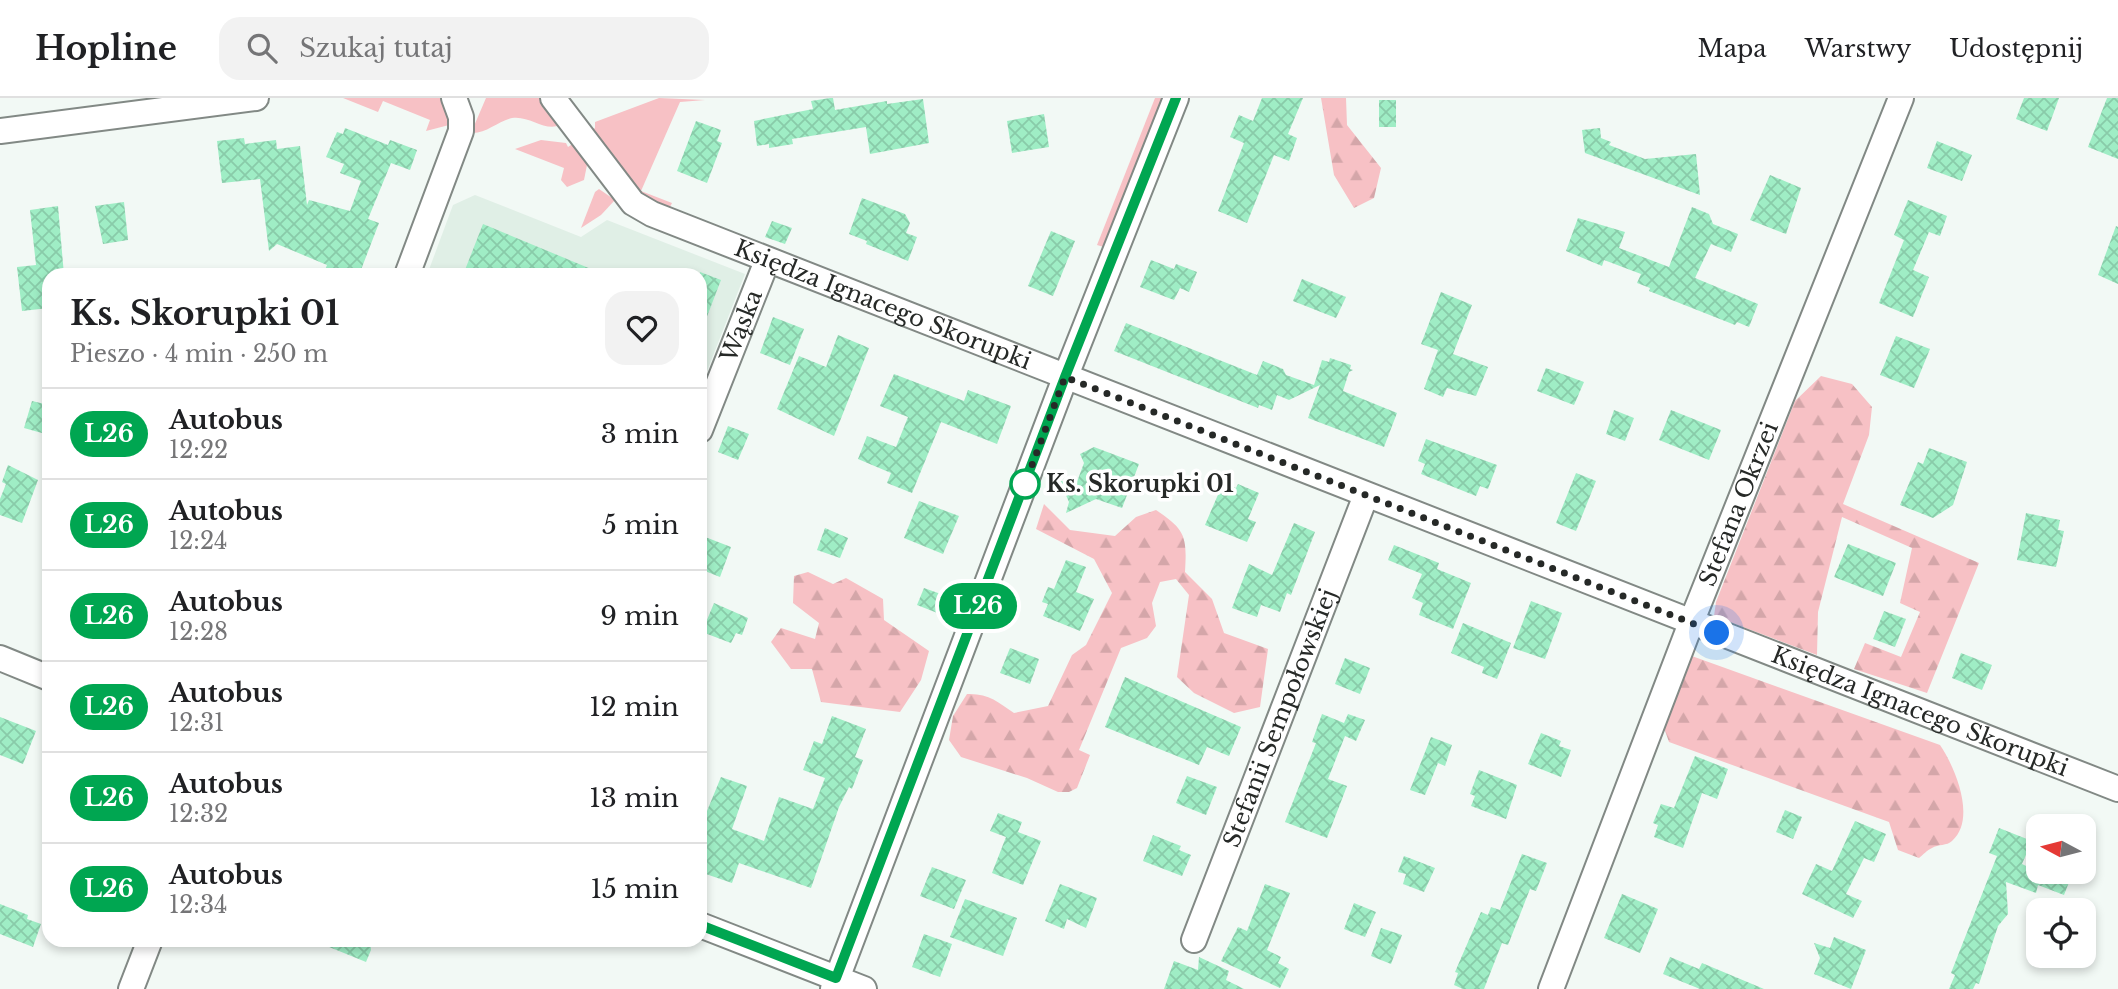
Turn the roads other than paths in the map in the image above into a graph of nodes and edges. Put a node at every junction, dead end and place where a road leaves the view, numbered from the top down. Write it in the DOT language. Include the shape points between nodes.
graph roads {
  1 [pos="256,98"];
  2 [pos="454,98"];
  3 [pos="552,98"];
  4 [pos="1176,98"];
  5 [pos="1901,98"];
  6 [pos="0,131"];
  7 [pos="767,261"];
  8 [pos="410,268"];
  9 [pos="1065,377"];
  10 [pos="707,412"];
  11 [pos="1366,495"];
  12 [pos="1691,623"];
  13 [pos="0,658"];
  14 [pos="42,675"];
  15 [pos="2118,789"];
  16 [pos="707,928"];
  17 [pos="1194,940"];
  18 [pos="147,947"];
  19 [pos="835,984"];
  20 [pos="131,989"];
  21 [pos="864,989"];
  22 [pos="1551,989"];
  1 -- 6 [label="street"];
  2 -- 8 [label="street" via="461,131"];
  3 -- 7 [label="street, Księdza Ignacego Skorupki" via="633,203"];
  4 -- 9 [label="street"];
  5 -- 12 [label="street, Stefana Okrzei"];
  7 -- 9 [label="street, Księdza Ignacego Skorupki"];
  7 -- 10 [label="street, Wąska"];
  9 -- 11 [label="street, Księdza Ignacego Skorupki"];
  9 -- 19 [label="street"];
  11 -- 12 [label="street, Księdza Ignacego Skorupki"];
  11 -- 17 [label="street, Stefanii Sempołowskiej"];
  12 -- 15 [label="street, Księdza Ignacego Skorupki"];
  12 -- 22 [label="street, Stefana Okrzei"];
  13 -- 14 [label="street"];
  16 -- 19 [label="street"];
  18 -- 20 [label="street"];
  19 -- 21 [label="street"];
}
